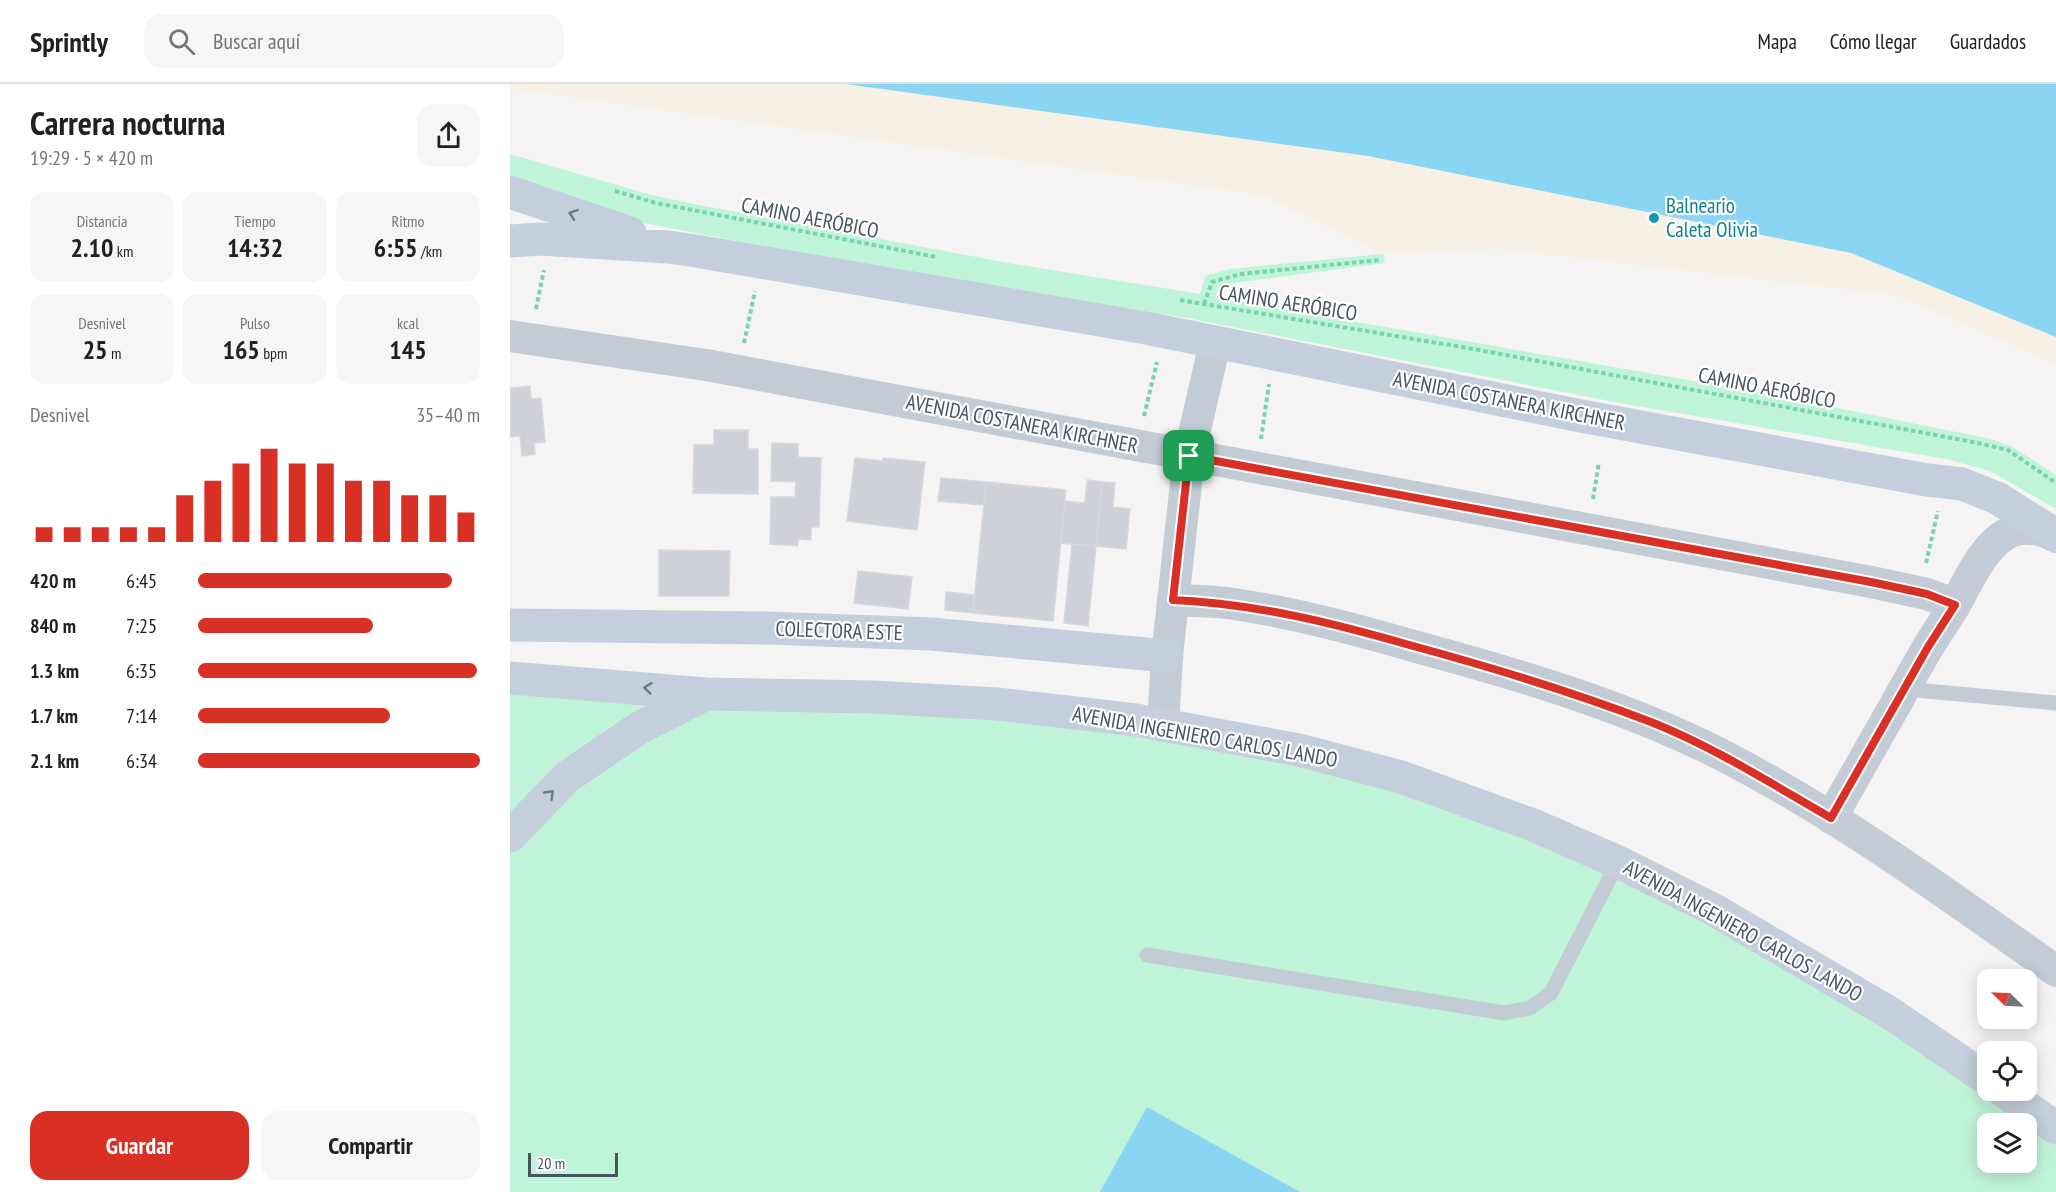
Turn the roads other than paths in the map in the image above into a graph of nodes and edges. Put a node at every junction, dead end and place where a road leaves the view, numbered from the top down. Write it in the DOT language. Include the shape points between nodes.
graph roads {
  1 [pos="510,194"];
  2 [pos="510,235"];
  3 [pos="510,240"];
  4 [pos="668,247"];
  5 [pos="510,336"];
  6 [pos="1215,343"];
  7 [pos="1189,456"];
  8 [pos="1951,492"];
  9 [pos="2056,536"];
  10 [pos="1992,543"];
  11 [pos="1173,600"];
  12 [pos="1955,605"];
  13 [pos="510,625"];
  14 [pos="1167,656"];
  15 [pos="510,678"];
  16 [pos="1905,689"];
  17 [pos="706,694"];
  18 [pos="2056,703"];
  19 [pos="1163,725"];
  20 [pos="1831,818"];
  21 [pos="510,836"];
  22 [pos="1618,862"];
  23 [pos="1147,955"];
  24 [pos="2056,971"];
  25 [pos="1977,1072"];
  26 [pos="2018,1101"];
  27 [pos="2056,1128"];
  1 -- 2 [label="street" via="518,208 518,218"];
  4 -- 1 [label="street, one-way"];
  3 -- 4 [label="street"];
  4 -- 6 [label="street, AVENIDA COSTANERA KIRCHNER"];
  5 -- 7 [label="street, AVENIDA COSTANERA KIRCHNER" via="706,365"];
  6 -- 7 [label="street"];
  6 -- 8 [label="street, AVENIDA COSTANERA KIRCHNER" via="1927,480"];
  7 -- 11 [label="street"];
  7 -- 12 [label="street, AVENIDA COSTANERA KIRCHNER" via="1871,582 1927,594"];
  8 -- 9 [label="street, AVENIDA COSTANERA KIRCHNER" via="1996,498"];
  8 -- 10 [label="street" via="1980,496 1989,515"];
  9 -- 10 [label="street" via="2040,528 2021,530 2002,535"];
  10 -- 12 [label="street"];
  11 -- 14 [label="street"];
  11 -- 20 [label="street" via="1225,603 1324,621 1499,669 1652,723 1720,754"];
  12 -- 16 [label="street"];
  13 -- 14 [label="street, COLECTORA ESTE" via="931,634"];
  14 -- 19 [label="street"];
  17 -- 15 [label="street, AVENIDA INGENIERO CARLOS LANDO, one-way"];
  16 -- 18 [label="lane"];
  16 -- 20 [label="street"];
  17 -- 19 [label="street, AVENIDA INGENIERO CARLOS LANDO" via="997,704"];
  21 -- 17 [label="street, AVENIDA INGENIERO CARLOS LANDO, one-way" via="567,777 639,728"];
  19 -- 22 [label="street, AVENIDA INGENIERO CARLOS LANDO" via="1299,750 1401,777 1533,825"];
  20 -- 24 [label="street" via="1911,868"];
  22 -- 23 [label="lane" via="1551,993 1530,1008 1504,1013"];
  22 -- 25 [label="street, AVENIDA INGENIERO CARLOS LANDO" via="1716,911 1816,969"];
  26 -- 27 [label="street"];
}
